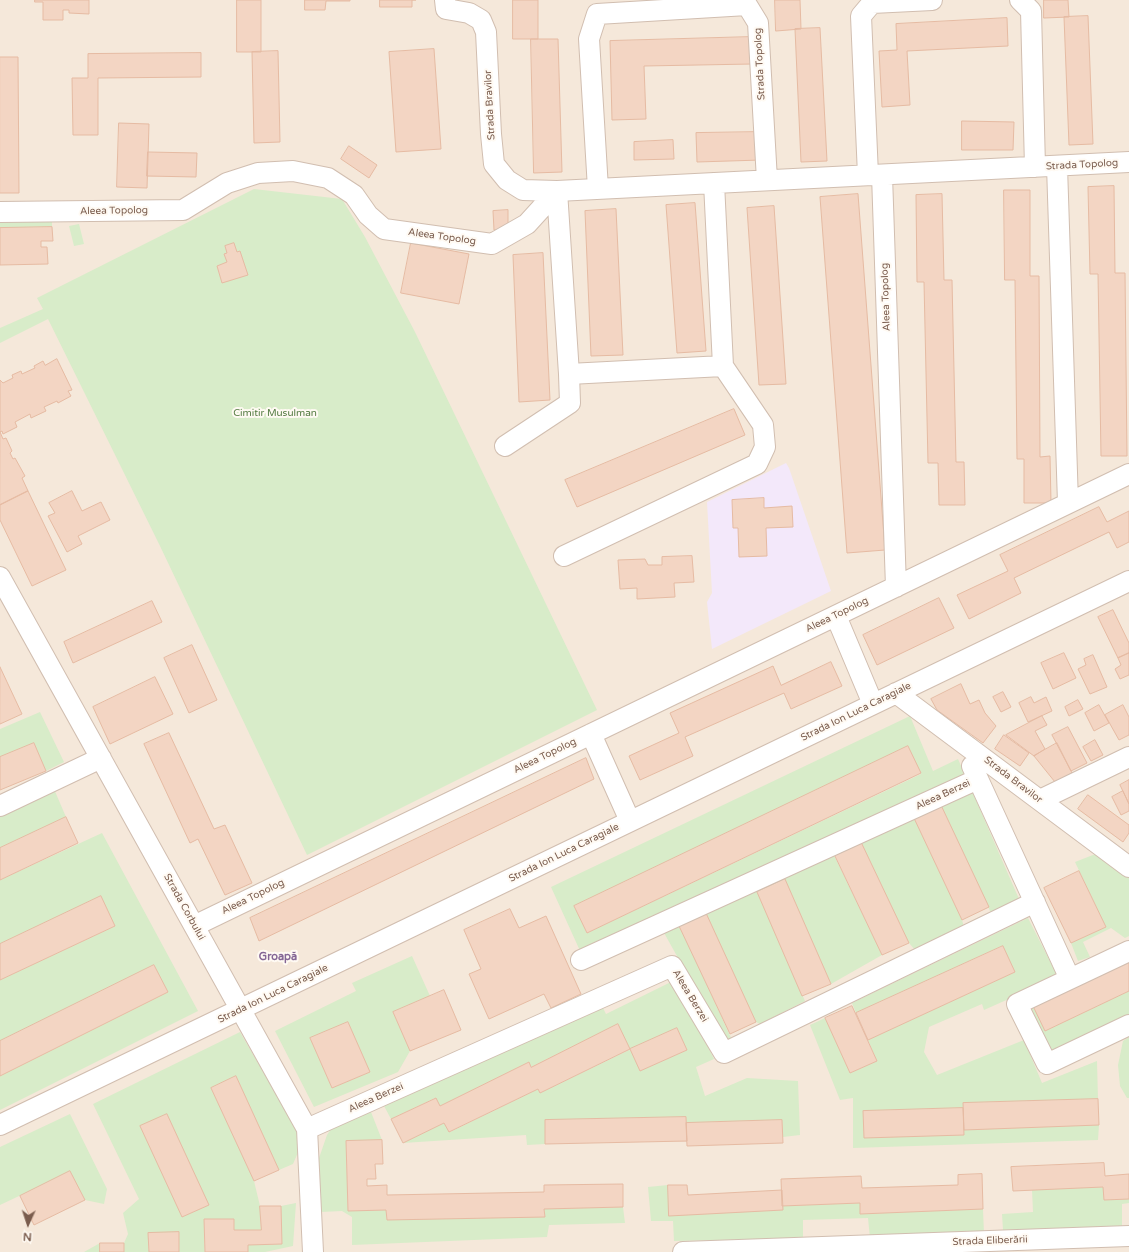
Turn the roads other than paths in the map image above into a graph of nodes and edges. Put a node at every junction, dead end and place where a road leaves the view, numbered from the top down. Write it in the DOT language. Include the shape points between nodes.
graph roads {
  1 [pos="445,0"];
  2 [pos="932,0"];
  3 [pos="1020,0"];
  4 [pos="1129,162"];
  5 [pos="1057,166"];
  6 [pos="1035,167"];
  7 [pos="875,175"];
  8 [pos="767,180"];
  9 [pos="714,183"];
  10 [pos="598,189"];
  11 [pos="557,191"];
  12 [pos="0,212"];
  13 [pos="723,366"];
  14 [pos="569,374"];
  15 [pos="505,446"];
  16 [pos="1129,474"];
  17 [pos="1068,503"];
  18 [pos="564,556"];
  19 [pos="0,577"];
  20 [pos="1129,581"];
  21 [pos="896,587"];
  22 [pos="836,616"];
  23 [pos="896,693"];
  24 [pos="873,704"];
  25 [pos="590,734"];
  26 [pos="961,742"];
  27 [pos="1129,757"];
  28 [pos="101,758"];
  29 [pos="978,779"];
  30 [pos="1040,800"];
  31 [pos="0,806"];
  32 [pos="630,821"];
  33 [pos="1129,867"];
  34 [pos="1035,902"];
  35 [pos="194,926"];
  36 [pos="1129,951"];
  37 [pos="581,960"];
  38 [pos="1070,979"];
  39 [pos="241,1009"];
  40 [pos="1129,1025"];
  41 [pos="0,1125"];
  42 [pos="307,1129"];
  43 [pos="1129,1236"];
  44 [pos="815,1250"];
  45 [pos="313,1252"];
  46 [pos="683,1252"];
  1 -- 11 [label="street, Strada Bravilor" via="446,9 469,13 481,20 486,32 494,164 507,180 523,190"];
  2 -- 7 [label="street, Aleea Topolog" via="872,3 861,16"];
  3 -- 6 [label="street, Strada Topolog" via="1031,11"];
  4 -- 5 [label="street, Strada Topolog"];
  5 -- 6 [label="street, Strada Topolog"];
  5 -- 17 [label="street"];
  6 -- 7 [label="street, Strada Topolog"];
  7 -- 8 [label="street, Strada Topolog"];
  7 -- 21 [label="street, Aleea Topolog"];
  8 -- 9 [label="street, Strada Topolog"];
  8 -- 10 [label="street, Strada Topolog" via="758,23 748,5 597,14 589,39"];
  9 -- 10 [label="street, Strada Topolog"];
  9 -- 13 [label="street"];
  10 -- 11 [label="street, Strada Topolog"];
  11 -- 12 [label="street, Aleea Topolog" via="527,224 492,244 384,229 368,214 354,195 328,178 293,171 258,173 227,184 183,210"];
  11 -- 14 [label="street"];
  13 -- 14 [label="street"];
  13 -- 18 [label="street" via="763,425 764,447 757,464"];
  14 -- 15 [label="street" via="570,403"];
  16 -- 17 [label="street, Aleea Topolog"];
  17 -- 21 [label="street, Aleea Topolog"];
  19 -- 28 [label="street, Strada Corbului"];
  20 -- 23 [label="street, Strada Ion Luca Caragiale"];
  21 -- 22 [label="street, Aleea Topolog"];
  22 -- 24 [label="street"];
  22 -- 25 [label="street, Aleea Topolog"];
  23 -- 24 [label="street, Strada Ion Luca Caragiale"];
  23 -- 26 [label="street, Strada Bravilor"];
  24 -- 32 [label="street, Strada Ion Luca Caragiale"];
  25 -- 32 [label="street"];
  25 -- 35 [label="street, Aleea Topolog"];
  26 -- 29 [label="street, Aleea Berzei"];
  26 -- 30 [label="street, Strada Bravilor"];
  27 -- 30 [label="street"];
  28 -- 31 [label="street"];
  28 -- 35 [label="street, Strada Corbului"];
  29 -- 34 [label="street, Aleea Berzei"];
  29 -- 37 [label="street, Aleea Berzei"];
  30 -- 33 [label="street, Strada Bravilor"];
  32 -- 39 [label="street, Strada Ion Luca Caragiale"];
  34 -- 38 [label="street, Aleea Berzei"];
  34 -- 42 [label="street, Aleea Berzei" via="724,1053 672,966"];
  35 -- 39 [label="street, Strada Corbului"];
  36 -- 38 [label="street"];
  38 -- 40 [label="street" via="1017,1004 1046,1064"];
  39 -- 41 [label="street, Strada Ion Luca Caragiale"];
  39 -- 42 [label="street, Strada Corbului"];
  42 -- 45 [label="street, Strada Corbului"];
  43 -- 44 [label="street, Strada Eliberării"];
  44 -- 46 [label="street, Strada Eliberării"];
}
